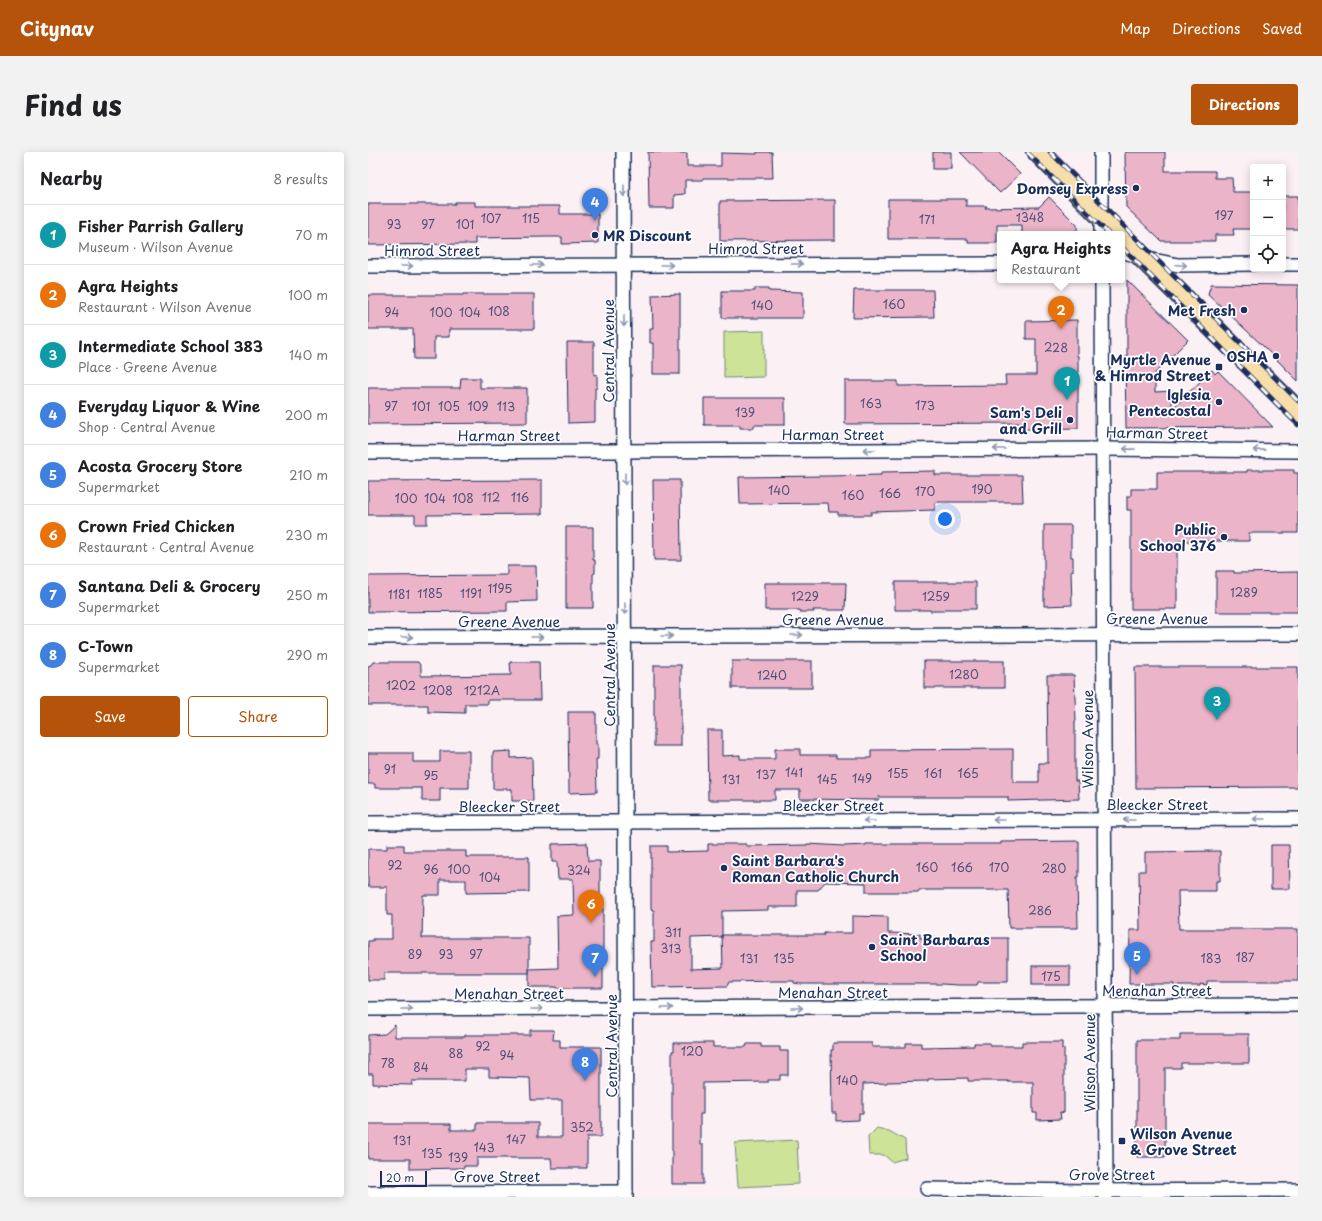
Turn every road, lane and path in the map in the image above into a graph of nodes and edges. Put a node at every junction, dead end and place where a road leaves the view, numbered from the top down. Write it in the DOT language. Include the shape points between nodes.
graph roads {
  1 [pos="623,152"];
  2 [pos="1038,152"];
  3 [pos="1101,152"];
  4 [pos="1101,225"];
  5 [pos="1113,231"];
  6 [pos="1125,240"];
  7 [pos="1125,252"];
  8 [pos="1143,258"];
  9 [pos="997,264"];
  10 [pos="1250,264"];
  11 [pos="1286,264"];
  12 [pos="1298,264"];
  13 [pos="624,265"];
  14 [pos="368,266"];
  15 [pos="1102,283"];
  16 [pos="1298,412"];
  17 [pos="1103,449"];
  18 [pos="625,451"];
  19 [pos="1298,451"];
  20 [pos="368,452"];
  21 [pos="1103,634"];
  22 [pos="1298,634"];
  23 [pos="625,636"];
  24 [pos="368,637"];
  25 [pos="1298,819"];
  26 [pos="1104,820"];
  27 [pos="626,822"];
  28 [pos="368,823"];
  29 [pos="1298,1005"];
  30 [pos="1104,1007"];
  31 [pos="368,1009"];
  32 [pos="627,1009"];
  33 [pos="927,1189"];
  34 [pos="1298,1190"];
  35 [pos="368,1193"];
  36 [pos="1106,1194"];
  37 [pos="626,1195"];
  1 -- 13 [label="street, Central Avenue, one-way"];
  2 -- 4 [label="main road"];
  3 -- 4 [label="street"];
  4 -- 5 [label="main road"];
  6 -- 8 [label="main road"];
  7 -- 8 [label="street"];
  8 -- 10 [label="street, one-way" via="1178,265"];
  8 -- 16 [label="main road"];
  13 -- 9 [label="street, Himrod Street, one-way"];
  11 -- 12 [label="street"];
  14 -- 13 [label="street, Himrod Street, one-way"];
  13 -- 18 [label="street, Central Avenue, one-way"];
  15 -- 17 [label="street, Wilson Avenue"];
  17 -- 18 [label="street, Harman Street, one-way"];
  19 -- 17 [label="street, Harman Street, one-way"];
  17 -- 21 [label="street, Wilson Avenue"];
  18 -- 20 [label="street, Harman Street"];
  18 -- 23 [label="street, Central Avenue, one-way"];
  21 -- 22 [label="street, Greene Avenue"];
  23 -- 21 [label="street, Greene Avenue, one-way"];
  21 -- 26 [label="street, Wilson Avenue"];
  24 -- 23 [label="street, Greene Avenue, one-way"];
  23 -- 27 [label="street, Central Avenue"];
  25 -- 26 [label="street, Bleecker Street, one-way"];
  26 -- 27 [label="street, Bleecker Street, one-way"];
  26 -- 30 [label="street, Wilson Avenue"];
  27 -- 28 [label="street, Bleecker Street"];
  27 -- 32 [label="street, Central Avenue"];
  29 -- 30 [label="street, Menahan Street"];
  32 -- 30 [label="street, Menahan Street, one-way"];
  30 -- 36 [label="street, Wilson Avenue"];
  31 -- 32 [label="street, Menahan Street, one-way"];
  32 -- 37 [label="street, Central Avenue"];
  33 -- 36 [label="street, Grove Street"];
  34 -- 36 [label="street, Grove Street"];
  35 -- 37 [label="street, Grove Street"];
}
